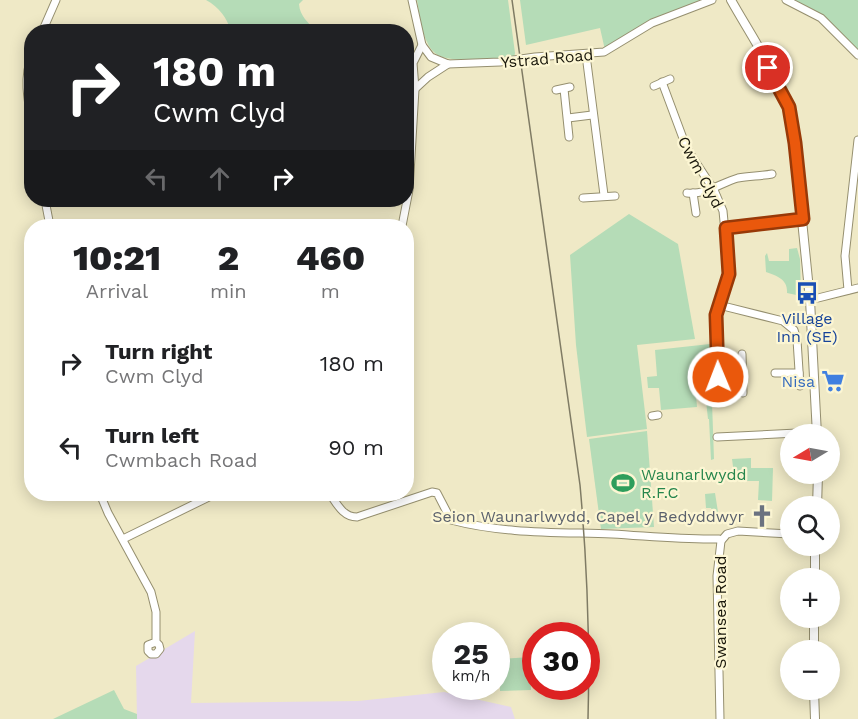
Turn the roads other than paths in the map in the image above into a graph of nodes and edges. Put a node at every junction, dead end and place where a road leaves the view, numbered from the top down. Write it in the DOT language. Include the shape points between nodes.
graph roads {
  1 [pos="56,0"];
  2 [pos="412,0"];
  3 [pos="712,0"];
  4 [pos="731,0"];
  5 [pos="786,0"];
  6 [pos="46,24"];
  7 [pos="422,45"];
  8 [pos="586,55"];
  9 [pos="858,55"];
  10 [pos="414,61"];
  11 [pos="448,64"];
  12 [pos="414,76"];
  13 [pos="654,86"];
  14 [pos="415,89"];
  15 [pos="563,89"];
  16 [pos="414,109"];
  17 [pos="592,115"];
  18 [pos="568,118"];
  19 [pos="569,137"];
  20 [pos="856,144"];
  21 [pos="765,166"];
  22 [pos="714,190"];
  23 [pos="604,195"];
  24 [pos="615,196"];
  25 [pos="583,198"];
  26 [pos="696,213"];
  27 [pos="803,219"];
  28 [pos="726,228"];
  29 [pos="858,288"];
  30 [pos="848,290"];
  31 [pos="810,300"];
  32 [pos="719,305"];
  33 [pos="742,354"];
  34 [pos="775,373"];
  35 [pos="799,373"];
  36 [pos="743,376"];
  37 [pos="718,377"];
  38 [pos="800,386"];
  39 [pos="743,393"];
  40 [pos="720,398"];
  41 [pos="816,424"];
  42 [pos="780,436"];
  43 [pos="721,439"];
  44 [pos="414,498"];
  45 [pos="104,501"];
  46 [pos="201,501"];
  47 [pos="335,501"];
  48 [pos="405,501"];
  49 [pos="780,533"];
  50 [pos="123,539"];
  51 [pos="721,542"];
  52 [pos="156,642"];
  53 [pos="814,700"];
  54 [pos="720,719"];
  55 [pos="814,719"];
  1 -- 6 [label="street"];
  2 -- 7 [label="street"];
  3 -- 8 [label="street, Ystrad Road" via="652,23 604,52"];
  4 -- 27 [label="main road" via="789,107"];
  5 -- 9 [label="street" via="821,18"];
  7 -- 10 [label="street"];
  7 -- 11 [label="street" via="431,57"];
  8 -- 11 [label="street, Ystrad Road"];
  8 -- 17 [label="street"];
  11 -- 14 [label="street"];
  12 -- 14 [label="street"];
  13 -- 22 [label="street, Cwm Clyd" via="666,81 687,149"];
  14 -- 16 [label="street"];
  15 -- 18 [label="street"];
  17 -- 18 [label="street"];
  17 -- 23 [label="street"];
  18 -- 19 [label="street"];
  20 -- 30 [label="street" via="844,256"];
  21 -- 22 [label="street" via="769,174 739,178"];
  22 -- 26 [label="street" via="690,193"];
  22 -- 28 [label="street, Cwm Clyd"];
  23 -- 24 [label="street"];
  23 -- 25 [label="street"];
  27 -- 28 [label="street, Cwm Clyd"];
  27 -- 31 [label="main road"];
  28 -- 32 [label="street, Cwm Clyd" via="729,274"];
  29 -- 30 [label="street"];
  30 -- 31 [label="street"];
  31 -- 41 [label="main road"];
  32 -- 35 [label="street" via="783,321 794,330"];
  32 -- 37 [label="street, Cwm Clyd"];
  33 -- 36 [label="street"];
  34 -- 35 [label="street"];
  35 -- 38 [label="street"];
  36 -- 37 [label="street"];
  36 -- 39 [label="street"];
  37 -- 40 [label="street, Cwm Clyd"];
  42 -- 43 [label="street"];
  44 -- 51 [label="street" via="437,493 451,520 477,527"];
  45 -- 50 [label="street"];
  46 -- 50 [label="street"];
  47 -- 48 [label="street" via="350,517"];
  49 -- 51 [label="street, Swansea Road" via="738,531 727,534"];
  50 -- 52 [label="street" via="154,599"];
  51 -- 54 [label="street, Swansea Road" via="717,576"];
  53 -- 55 [label="main road"];
}
